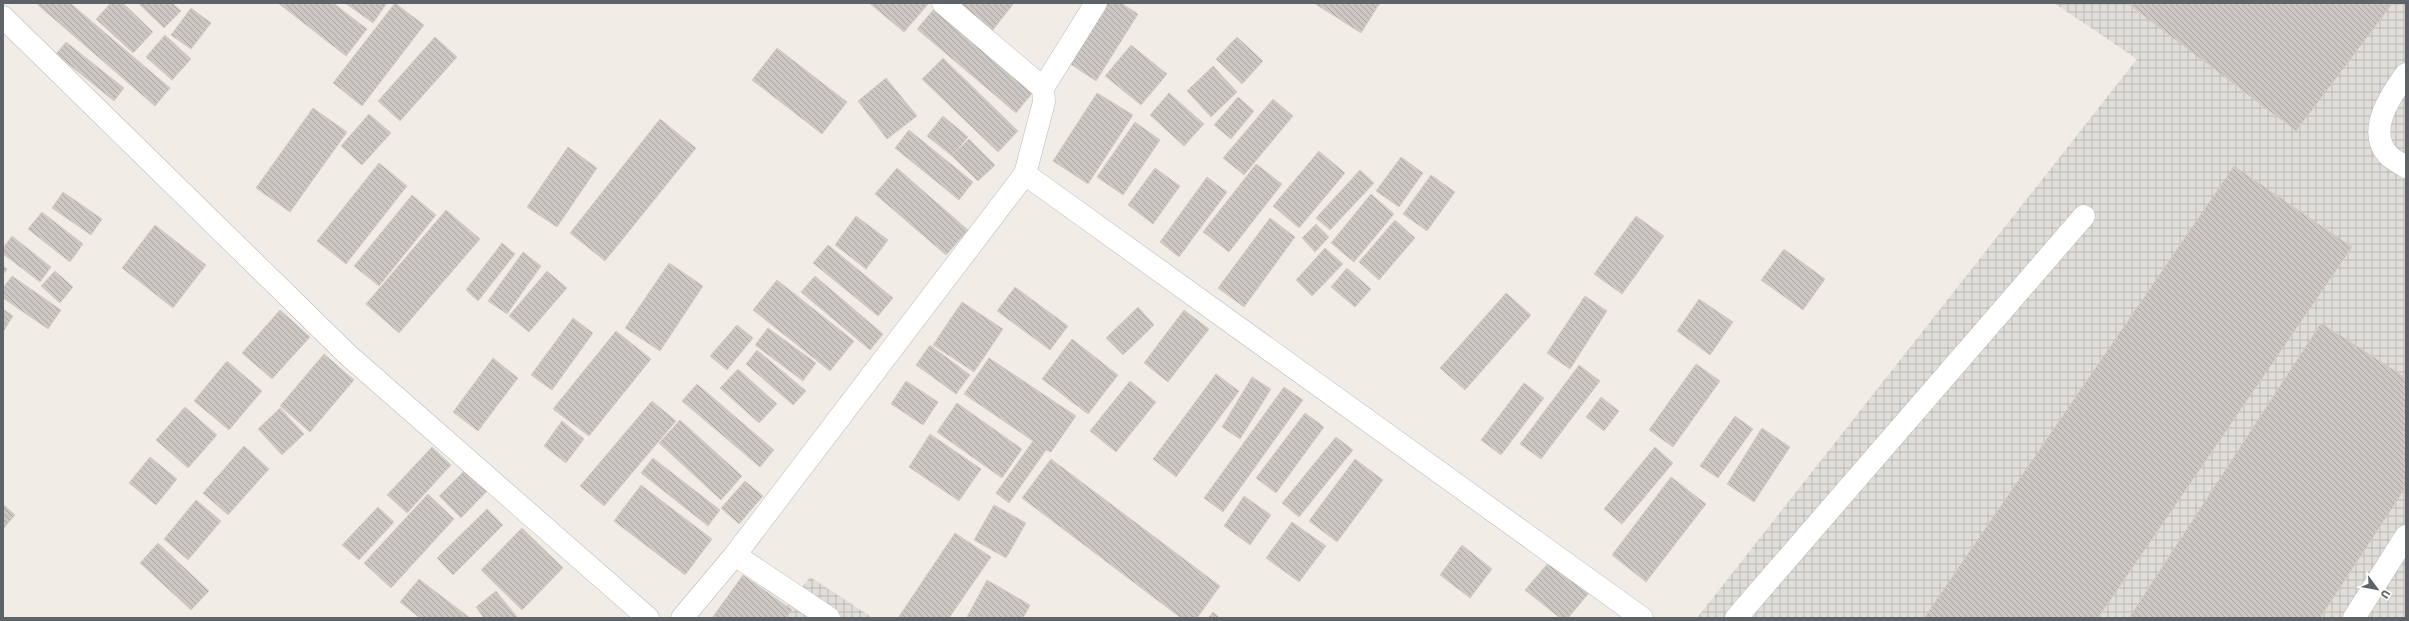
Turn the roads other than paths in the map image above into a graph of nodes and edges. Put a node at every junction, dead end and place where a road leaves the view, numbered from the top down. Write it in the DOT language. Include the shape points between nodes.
graph roads {
  1 [pos="943,3"];
  2 [pos="1096,3"];
  3 [pos="3,17"];
  4 [pos="2406,74"];
  5 [pos="1043,88"];
  6 [pos="2406,167"];
  7 [pos="1025,174"];
  8 [pos="2084,216"];
  9 [pos="2406,536"];
  10 [pos="735,555"];
  11 [pos="648,618"];
  12 [pos="682,618"];
  13 [pos="829,618"];
  14 [pos="1642,618"];
  15 [pos="1736,618"];
  16 [pos="2354,618"];
  1 -- 5 [label="street"];
  2 -- 5 [label="street"];
  3 -- 11 [label="street" via="348,355"];
  4 -- 6 [label="street" via="2393,93 2378,129 2381,144 2388,155"];
  5 -- 7 [label="street" via="1044,102"];
  7 -- 10 [label="street"];
  7 -- 14 [label="street"];
  8 -- 15 [label="street"];
  9 -- 16 [label="street"];
  10 -- 12 [label="street"];
  10 -- 13 [label="street"];
}
